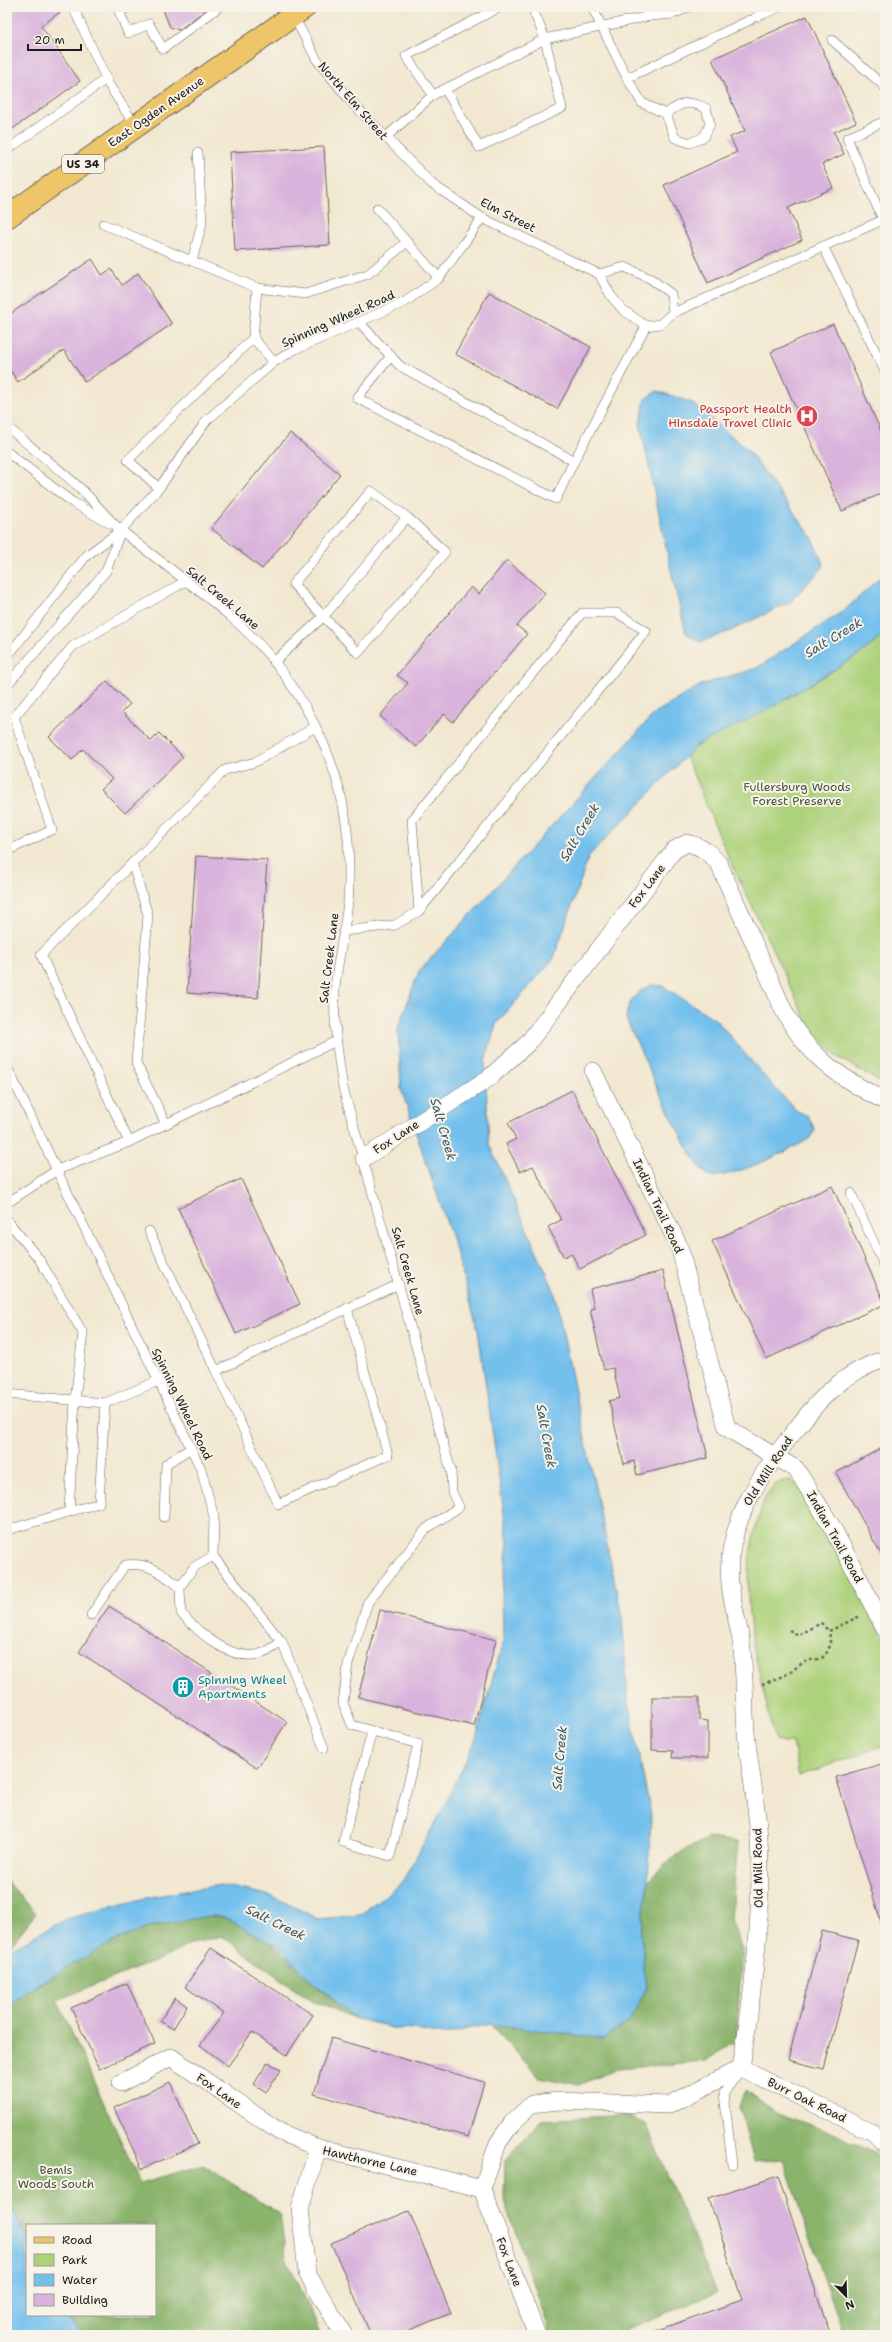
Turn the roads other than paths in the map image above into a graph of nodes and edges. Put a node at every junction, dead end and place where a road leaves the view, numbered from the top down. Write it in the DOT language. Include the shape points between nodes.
graph roads {
  1 [pos="73,7"];
  2 [pos="130,7"];
  3 [pos="219,7"];
  4 [pos="500,7"];
  5 [pos="532,7"];
  6 [pos="592,7"];
  7 [pos="662,7"];
  8 [pos="689,7"];
  9 [pos="779,7"];
  10 [pos="296,10"];
  11 [pos="648,11"];
  12 [pos="600,26"];
  13 [pos="545,38"];
  14 [pos="832,40"];
  15 [pos="627,78"];
  16 [pos="106,79"];
  17 [pos="885,87"];
  18 [pos="445,89"];
  19 [pos="433,95"];
  20 [pos="666,114"];
  21 [pos="885,121"];
  22 [pos="136,126"];
  23 [pos="385,138"];
  24 [pos="7,150"];
  25 [pos="198,153"];
  26 [pos="414,167"];
  27 [pos="377,208"];
  28 [pos="7,217"];
  29 [pos="482,218"];
  30 [pos="884,219"];
  31 [pos="103,224"];
  32 [pos="407,242"];
  33 [pos="824,246"];
  34 [pos="192,261"];
  35 [pos="599,274"];
  36 [pos="439,278"];
  37 [pos="257,288"];
  38 [pos="673,313"];
  39 [pos="359,322"];
  40 [pos="646,326"];
  41 [pos="253,338"];
  42 [pos="391,356"];
  43 [pos="274,362"];
  44 [pos="885,372"];
  45 [pos="7,427"];
  46 [pos="7,452"];
  47 [pos="574,461"];
  48 [pos="159,488"];
  49 [pos="407,517"];
  50 [pos="121,530"];
  51 [pos="186,581"];
  52 [pos="324,616"];
  53 [pos="7,656"];
  54 [pos="274,662"];
  55 [pos="7,685"];
  56 [pos="14,717"];
  57 [pos="7,725"];
  58 [pos="315,727"];
  59 [pos="7,840"];
  60 [pos="9,850"];
  61 [pos="132,863"];
  62 [pos="420,911"];
  63 [pos="344,931"];
  64 [pos="336,1041"];
  65 [pos="7,1067"];
  66 [pos="593,1071"];
  67 [pos="885,1101"];
  68 [pos="166,1124"];
  69 [pos="129,1142"];
  70 [pos="364,1158"];
  71 [pos="57,1170"];
  72 [pos="851,1193"];
  73 [pos="7,1203"];
  74 [pos="7,1220"];
  75 [pos="148,1231"];
  76 [pos="885,1268"];
  77 [pos="399,1284"];
  78 [pos="346,1308"];
  79 [pos="885,1359"];
  80 [pos="216,1371"];
  81 [pos="158,1381"];
  82 [pos="7,1394"];
  83 [pos="75,1400"];
  84 [pos="105,1403"];
  85 [pos="191,1448"];
  86 [pos="774,1458"];
  87 [pos="69,1512"];
  88 [pos="164,1517"];
  89 [pos="7,1530"];
  90 [pos="213,1556"];
  91 [pos="180,1586"];
  92 [pos="91,1615"];
  93 [pos="885,1629"];
  94 [pos="282,1642"];
  95 [pos="372,1730"];
  96 [pos="324,1748"];
  97 [pos="741,2068"];
  98 [pos="121,2084"];
  99 [pos="879,2129"];
  100 [pos="885,2145"];
  101 [pos="318,2148"];
  102 [pos="732,2165"];
  103 [pos="482,2189"];
  104 [pos="344,2335"];
  105 [pos="537,2335"];
  1 -- 16 [label="lane"];
  2 -- 3 [label="lane" via="119,11 128,33 149,24 163,50"];
  4 -- 19 [label="lane" via="406,56"];
  5 -- 13 [label="lane"];
  6 -- 12 [label="lane"];
  7 -- 11 [label="lane"];
  8 -- 11 [label="lane" via="673,14"];
  9 -- 15 [label="lane"];
  10 -- 22 [label="main road, East Ogden Avenue / US 34"];
  10 -- 23 [label="lane, North Elm Street" via="317,60"];
  11 -- 12 [label="lane"];
  12 -- 13 [label="lane"];
  12 -- 15 [label="lane"];
  13 -- 18 [label="lane"];
  13 -- 18 [label="lane" via="562,108 479,147"];
  14 -- 17 [label="lane"];
  15 -- 20 [label="lane" via="642,102"];
  16 -- 22 [label="lane"];
  16 -- 24 [label="lane"];
  18 -- 19 [label="lane"];
  19 -- 23 [label="lane"];
  20 -- 20 [label="lane" via="679,104 692,102 706,108 710,124 704,137 690,142 675,138"];
  21 -- 30 [label="lane" via="847,138"];
  22 -- 28 [label="main road, East Ogden Avenue / US 34"];
  23 -- 26 [label="lane, North Elm Street"];
  25 -- 34 [label="lane" via="202,223"];
  26 -- 29 [label="lane, Elm Street" via="432,184"];
  27 -- 32 [label="lane"];
  29 -- 35 [label="lane, Elm Street"];
  29 -- 36 [label="lane, Spinning Wheel Road"];
  30 -- 33 [label="lane"];
  31 -- 34 [label="lane"];
  32 -- 36 [label="lane"];
  32 -- 37 [label="lane" via="368,274 305,294"];
  33 -- 38 [label="lane"];
  33 -- 44 [label="lane"];
  34 -- 37 [label="lane"];
  35 -- 38 [label="lane" via="625,267 651,279 671,294"];
  35 -- 40 [label="lane" via="611,296 623,310"];
  36 -- 39 [label="lane, Spinning Wheel Road" via="405,302"];
  37 -- 41 [label="lane"];
  38 -- 40 [label="lane" via="660,324"];
  39 -- 42 [label="lane"];
  39 -- 43 [label="lane, Spinning Wheel Road" via="296,349"];
  40 -- 47 [label="lane"];
  41 -- 43 [label="lane"];
  41 -- 48 [label="lane" via="128,460"];
  42 -- 47 [label="lane" via="400,366"];
  42 -- 47 [label="lane" via="357,398 556,499"];
  43 -- 48 [label="lane, Spinning Wheel Road" via="207,420"];
  45 -- 50 [label="lane, Salt Creek Lane" via="82,490"];
  46 -- 50 [label="lane, Salt Creek Lane" via="72,502"];
  48 -- 50 [label="lane, Spinning Wheel Road"];
  49 -- 52 [label="lane"];
  49 -- 52 [label="lane" via="371,491 293,584"];
  49 -- 52 [label="lane" via="445,552 358,653"];
  50 -- 51 [label="lane, Salt Creek Lane"];
  50 -- 53 [label="lane, Spinning Wheel Road" via="86,556"];
  50 -- 55 [label="lane, Spinning Wheel Road" via="106,571"];
  51 -- 54 [label="lane, Salt Creek Lane" via="232,618"];
  51 -- 56 [label="lane" via="73,646"];
  52 -- 54 [label="lane"];
  54 -- 58 [label="lane, Salt Creek Lane" via="303,702"];
  56 -- 57 [label="lane"];
  56 -- 60 [label="lane" via="52,830"];
  58 -- 61 [label="lane" via="255,762 225,770"];
  58 -- 63 [label="lane, Salt Creek Lane" via="327,751 340,794 348,838 348,899"];
  59 -- 60 [label="lane"];
  61 -- 68 [label="lane" via="148,915 136,1063"];
  61 -- 69 [label="lane" via="40,956"];
  62 -- 62 [label="lane" via="440,886 646,631 617,613 582,613 412,820"];
  62 -- 63 [label="lane" via="395,925"];
  63 -- 64 [label="lane, Salt Creek Lane" via="335,988"];
  64 -- 68 [label="lane"];
  64 -- 70 [label="lane, Salt Creek Lane" via="343,1088"];
  65 -- 71 [label="lane, Spinning Wheel Road"];
  66 -- 86 [label="street, Indian Trail Road" via="679,1246 727,1428"];
  67 -- 70 [label="street, Fox Lane" via="835,1073 792,1026 719,864 699,845 687,842 674,850 528,1043 489,1078"];
  68 -- 69 [label="lane"];
  69 -- 71 [label="lane"];
  70 -- 77 [label="lane, Salt Creek Lane"];
  71 -- 73 [label="lane"];
  71 -- 81 [label="lane, Spinning Wheel Road"];
  72 -- 76 [label="lane"];
  74 -- 83 [label="lane" via="39,1258 83,1333"];
  75 -- 80 [label="lane"];
  77 -- 78 [label="lane"];
  77 -- 95 [label="lane, Salt Creek Lane" via="451,1471 452,1492 459,1507 426,1529 368,1602 348,1664 343,1703 352,1725"];
  78 -- 80 [label="lane"];
  78 -- 80 [label="lane" via="388,1455 278,1504"];
  79 -- 86 [label="street, Old Mill Road" via="841,1380 815,1405"];
  81 -- 84 [label="lane"];
  81 -- 85 [label="lane, Spinning Wheel Road"];
  82 -- 83 [label="lane"];
  83 -- 84 [label="lane"];
  83 -- 87 [label="lane"];
  84 -- 87 [label="lane" via="99,1503"];
  85 -- 88 [label="lane" via="166,1464"];
  85 -- 90 [label="lane, Spinning Wheel Road" via="201,1469 214,1517"];
  86 -- 93 [label="street, Indian Trail Road" via="796,1469 831,1525"];
  86 -- 97 [label="street, Old Mill Road" via="743,1509 731,1556 729,1583 741,1642 747,1742 759,1839 760,1909 756,1965"];
  87 -- 89 [label="lane"];
  90 -- 91 [label="lane" via="194,1567"];
  90 -- 94 [label="lane"];
  91 -- 92 [label="lane" via="163,1573 140,1563 125,1564"];
  91 -- 94 [label="lane" via="181,1613 196,1629 223,1646 242,1656 263,1654"];
  94 -- 96 [label="lane"];
  95 -- 95 [label="lane" via="418,1744 390,1856 343,1842"];
  97 -- 99 [label="street, Burr Oak Road"];
  97 -- 102 [label="lane" via="724,2093"];
  97 -- 103 [label="street" via="669,2105 558,2101 532,2104 512,2123 498,2143"];
  98 -- 101 [label="street, Fox Lane" via="171,2057 280,2132"];
  99 -- 100 [label="street, Burr Oak Road"];
  101 -- 103 [label="street, Hawthorne Lane"];
  101 -- 104 [label="street, Hawthorne Lane" via="300,2208 307,2273"];
  103 -- 105 [label="street, Fox Lane"];
}
